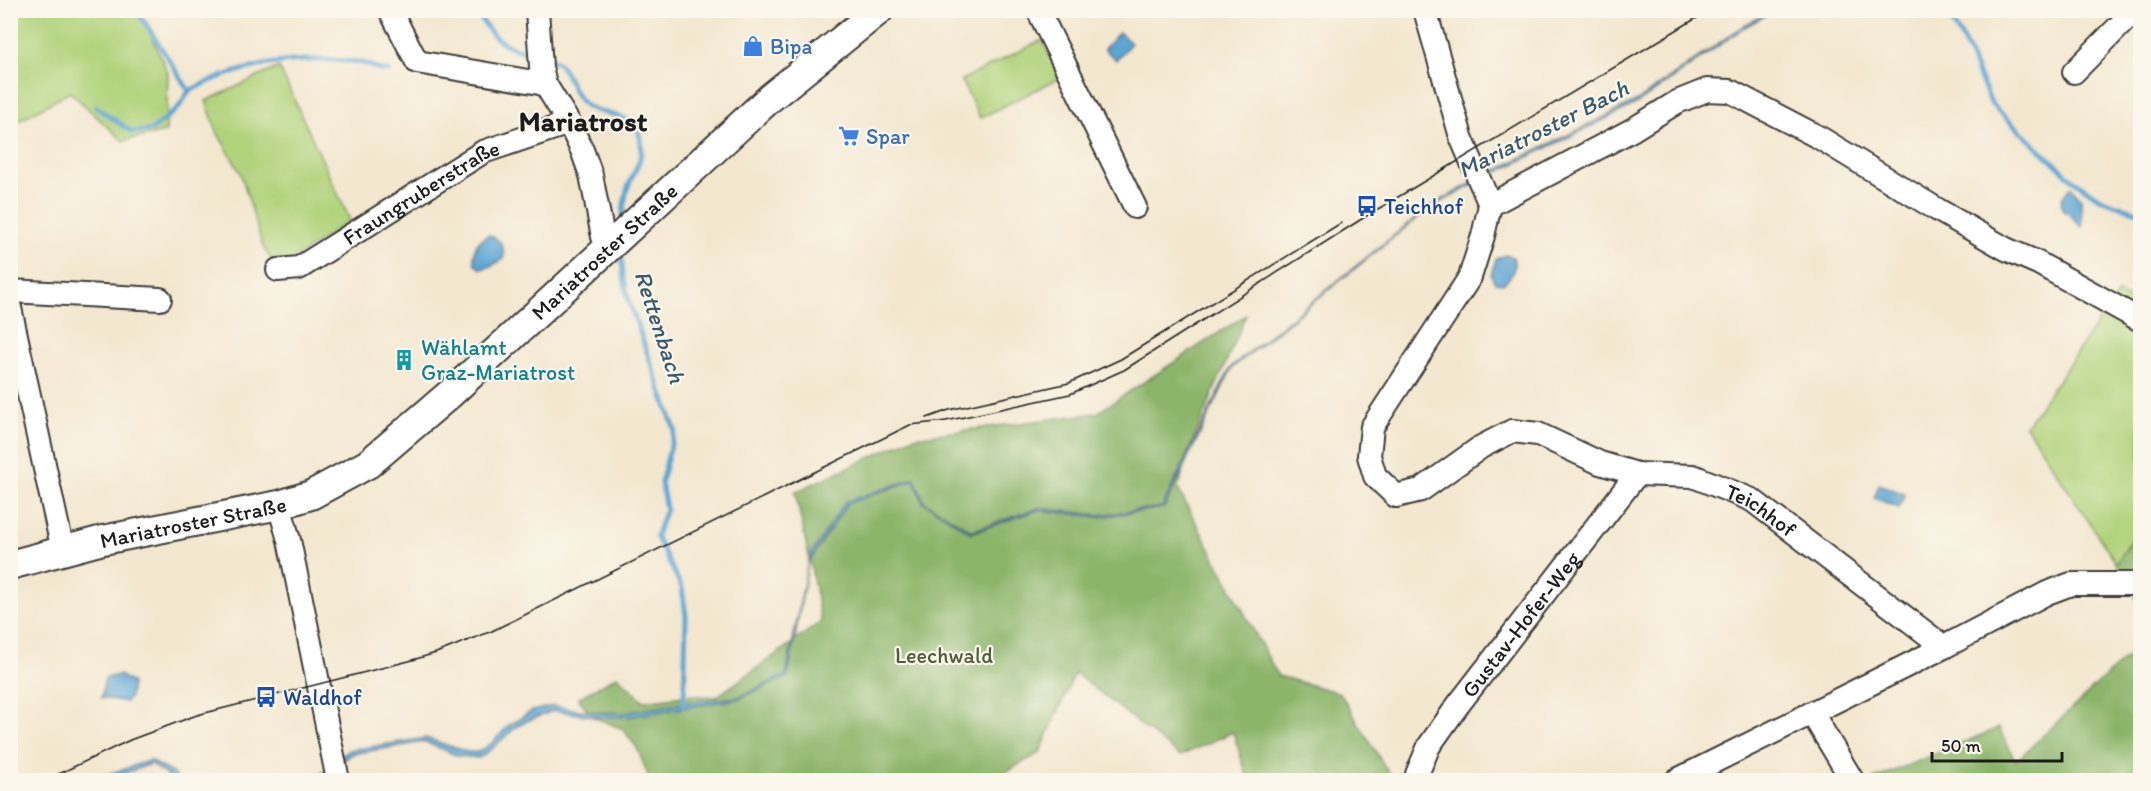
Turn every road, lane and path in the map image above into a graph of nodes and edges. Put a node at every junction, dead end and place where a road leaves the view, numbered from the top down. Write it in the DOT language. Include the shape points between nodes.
graph roads {
  1 [pos="390,10"];
  2 [pos="537,10"];
  3 [pos="879,10"];
  4 [pos="1038,10"];
  5 [pos="1425,10"];
  6 [pos="2135,10"];
  7 [pos="2074,72"];
  8 [pos="543,76"];
  9 [pos="569,123"];
  10 [pos="1486,199"];
  11 [pos="1135,207"];
  12 [pos="622,234"];
  13 [pos="278,270"];
  14 [pos="10,291"];
  15 [pos="159,299"];
  16 [pos="10,308"];
  17 [pos="2140,320"];
  18 [pos="1636,474"];
  19 [pos="279,505"];
  20 [pos="63,551"];
  21 [pos="10,566"];
  22 [pos="2140,584"];
  23 [pos="1944,647"];
  24 [pos="1812,713"];
  25 [pos="338,779"];
  26 [pos="1417,780"];
  27 [pos="1677,780"];
  28 [pos="1852,780"];
  1 -- 8 [label="street" via="417,62"];
  2 -- 8 [label="street"];
  3 -- 12 [label="main road, Mariatroster Straße" via="770,98"];
  4 -- 11 [label="street"];
  5 -- 10 [label="street" via="1461,137"];
  6 -- 7 [label="street"];
  8 -- 9 [label="street"];
  9 -- 12 [label="street" via="591,175 603,237"];
  9 -- 13 [label="street, Fraungruberstraße" via="483,152 299,268"];
  10 -- 17 [label="street" via="1632,130 1677,102 1707,90 1730,91 1820,138 2006,249"];
  10 -- 18 [label="street, Teichhof" via="1483,236 1470,276 1372,427 1370,456 1375,476 1396,496 1420,490 1481,447 1512,431 1538,434 1600,463"];
  12 -- 19 [label="main road, Mariatroster Straße" via="451,393 368,464 311,495"];
  14 -- 15 [label="street"];
  16 -- 20 [label="street"];
  18 -- 23 [label="street, Teichhof" via="1693,476 1752,500"];
  18 -- 26 [label="street, Gustav-Hofer-Weg" via="1458,705 1429,746"];
  19 -- 20 [label="main road, Mariatroster Straße"];
  19 -- 25 [label="street"];
  20 -- 21 [label="main road, Mariatroster Straße"];
  22 -- 23 [label="street" via="2071,584"];
  23 -- 24 [label="street"];
  24 -- 27 [label="street"];
  24 -- 28 [label="street"];
}
